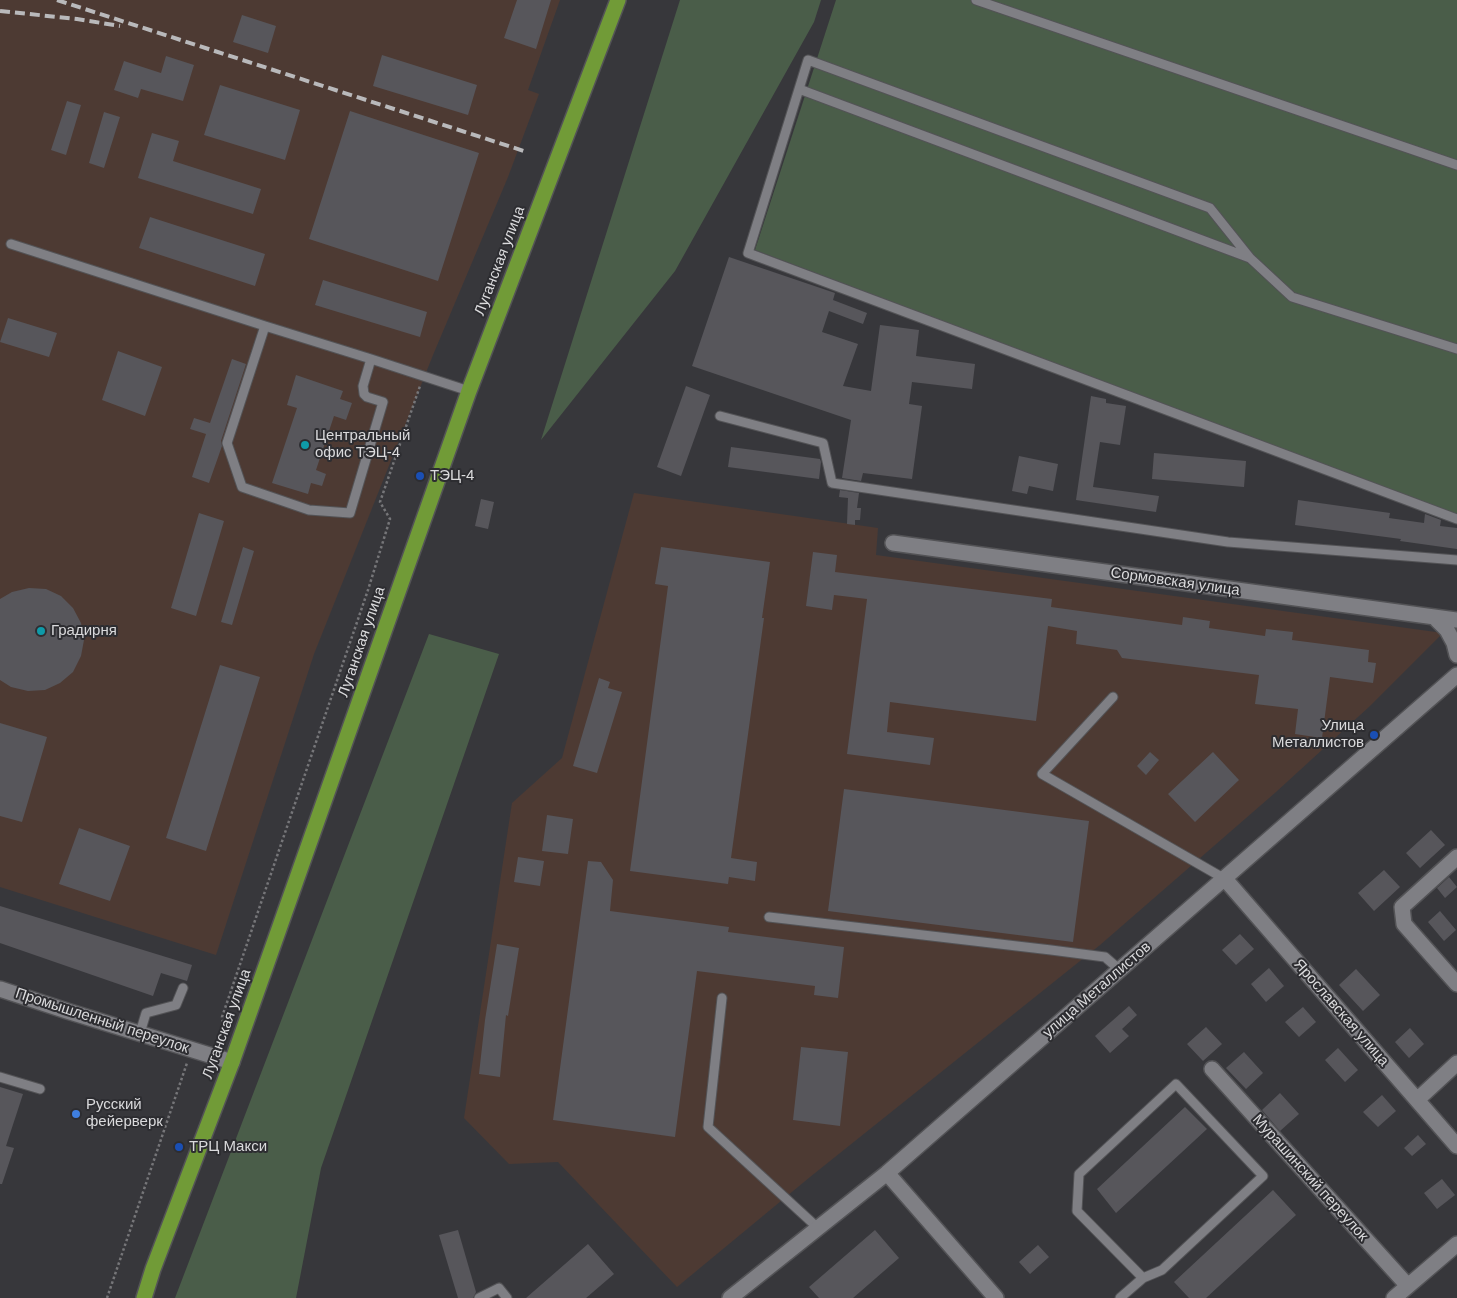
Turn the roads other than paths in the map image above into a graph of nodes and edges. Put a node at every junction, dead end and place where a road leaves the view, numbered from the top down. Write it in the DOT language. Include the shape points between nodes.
graph roads {
  1 [pos="618,0"];
  2 [pos="976,0"];
  3 [pos="799,89"];
  4 [pos="1457,165"];
  5 [pos="11,244"];
  6 [pos="1250,258"];
  7 [pos="265,326"];
  8 [pos="1457,349"];
  9 [pos="371,359"];
  10 [pos="469,392"];
  11 [pos="720,416"];
  12 [pos="1457,519"];
  13 [pos="893,543"];
  14 [pos="1457,560"];
  15 [pos="1434,617"];
  16 [pos="1457,620"];
  17 [pos="1457,655"];
  18 [pos="1457,660"];
  19 [pos="1455,677"];
  20 [pos="1113,697"];
  21 [pos="1457,857"];
  22 [pos="1224,879"];
  23 [pos="769,917"];
  24 [pos="1120,970"];
  25 [pos="1457,984"];
  26 [pos="183,988"];
  27 [pos="0,989"];
  28 [pos="722,998"];
  29 [pos="140,1033"];
  30 [pos="232,1062"];
  31 [pos="1457,1063"];
  32 [pos="1212,1069"];
  33 [pos="0,1077"];
  34 [pos="40,1089"];
  35 [pos="1417,1100"];
  36 [pos="1457,1146"];
  37 [pos="886,1173"];
  38 [pos="818,1228"];
  39 [pos="1457,1244"];
  40 [pos="1143,1278"];
  41 [pos="1408,1286"];
  42 [pos="144,1298"];
  43 [pos="479,1298"];
  44 [pos="508,1298"];
  45 [pos="730,1298"];
  46 [pos="996,1298"];
  47 [pos="1120,1298"];
  48 [pos="1394,1298"];
  1 -- 10 [label="highway, Луганская улица"];
  2 -- 4 [label="lane"];
  3 -- 6 [label="lane"];
  3 -- 6 [label="lane" via="808,60 1210,208"];
  3 -- 12 [label="lane" via="748,253"];
  5 -- 7 [label="lane"];
  6 -- 8 [label="lane" via="1292,297"];
  7 -- 9 [label="lane"];
  7 -- 9 [label="lane" via="227,443 242,487 308,510 350,513 382,402 364,394 363,386"];
  9 -- 10 [label="lane"];
  10 -- 30 [label="highway, Луганская улица"];
  11 -- 14 [label="lane" via="823,443 832,483 1228,542"];
  13 -- 15 [label="street, Сормовская улица"];
  15 -- 16 [label="street, Сормовская улица"];
  15 -- 17 [label="street" via="1447,630"];
  18 -- 19 [label="street"];
  19 -- 22 [label="street, улица Металлистов"];
  20 -- 22 [label="lane" via="1042,774"];
  21 -- 25 [label="street" via="1402,907 1404,924"];
  22 -- 24 [label="street, улица Металлистов"];
  22 -- 35 [label="street, Ярославская улица"];
  23 -- 24 [label="lane" via="1096,956"];
  24 -- 37 [label="street, улица Металлистов"];
  26 -- 29 [label="lane" via="176,1005 146,1013"];
  27 -- 29 [label="street, Промышленный переулок"];
  28 -- 38 [label="lane" via="708,1127"];
  29 -- 30 [label="street, Промышленный переулок"];
  30 -- 42 [label="highway, Луганская улица"];
  31 -- 35 [label="street"];
  32 -- 41 [label="street, Мурашинский переулок"];
  33 -- 34 [label="lane"];
  35 -- 36 [label="street, Ярославская улица"];
  37 -- 38 [label="street, улица Металлистов"];
  37 -- 46 [label="street"];
  38 -- 45 [label="street, улица Металлистов"];
  39 -- 41 [label="street"];
  40 -- 40 [label="lane" via="1162,1270 1263,1176 1176,1084 1079,1174 1077,1211"];
  40 -- 47 [label="lane"];
  41 -- 48 [label="street"];
  43 -- 44 [label="lane" via="499,1288"];
}
